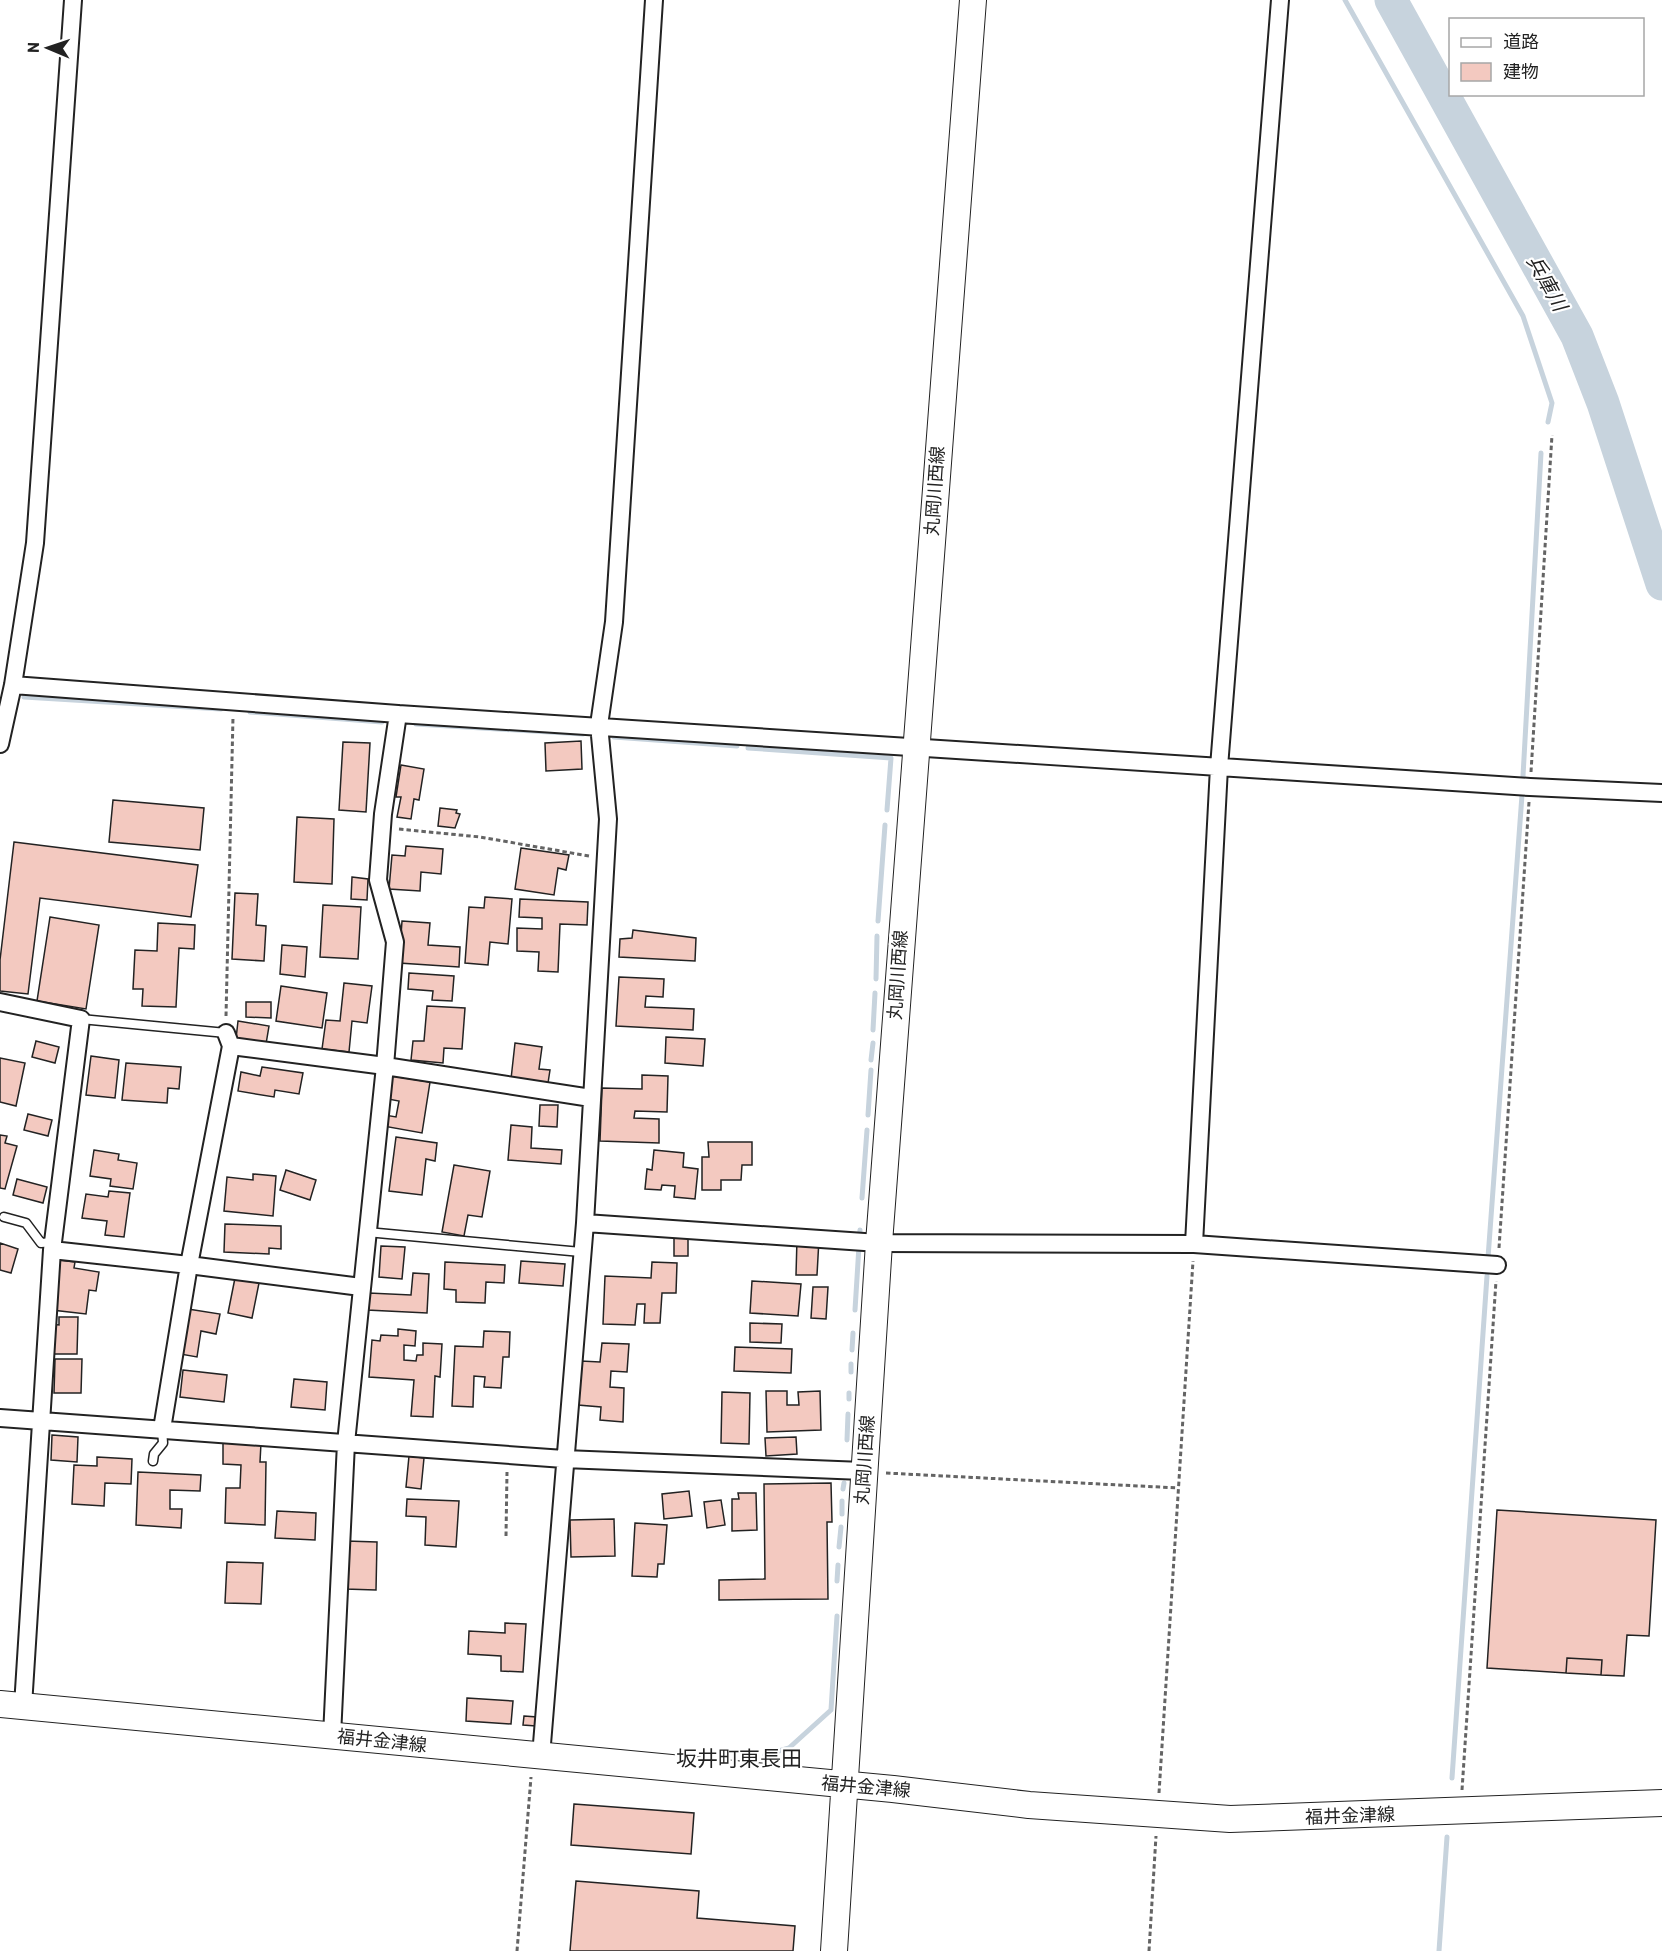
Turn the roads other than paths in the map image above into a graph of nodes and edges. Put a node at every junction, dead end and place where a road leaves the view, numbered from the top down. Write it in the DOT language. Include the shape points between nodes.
graph roads {
  1 [pos="73,0"];
  2 [pos="654,0"];
  3 [pos="973,0"];
  4 [pos="1280,0"];
  5 [pos="12,685"];
  6 [pos="398,714"];
  7 [pos="599,725"];
  8 [pos="0,744"];
  9 [pos="915,747"];
  10 [pos="1219,767"];
  11 [pos="1662,793"];
  12 [pos="0,1002"];
  13 [pos="81,1019"];
  14 [pos="228,1039"];
  15 [pos="385,1066"];
  16 [pos="591,1098"];
  17 [pos="4,1217"];
  18 [pos="585,1223"];
  19 [pos="366,1232"];
  20 [pos="879,1243"];
  21 [pos="1194,1244"];
  22 [pos="53,1246"];
  23 [pos="581,1252"];
  24 [pos="189,1265"];
  25 [pos="1497,1265"];
  26 [pos="361,1287"];
  27 [pos="0,1418"];
  28 [pos="40,1421"];
  29 [pos="162,1429"];
  30 [pos="346,1443"];
  31 [pos="564,1459"];
  32 [pos="153,1461"];
  33 [pos="863,1471"];
  34 [pos="11,1705"];
  35 [pos="332,1736"];
  36 [pos="541,1756"];
  37 [pos="846,1785"];
  38 [pos="1662,1803"];
  39 [pos="834,1951"];
  1 -- 5 [label="street" via="40,492"];
  2 -- 7 [label="street" via="614,622"];
  3 -- 9 [label="main road, 丸岡川西線"];
  4 -- 10 [label="street"];
  5 -- 6 [label="street"];
  5 -- 8 [label="street"];
  6 -- 7 [label="street"];
  6 -- 15 [label="street" via="378,880 395,942"];
  7 -- 9 [label="street"];
  7 -- 16 [label="street" via="608,819"];
  9 -- 10 [label="street"];
  9 -- 20 [label="main road, 丸岡川西線"];
  10 -- 11 [label="street"];
  10 -- 21 [label="street"];
  12 -- 13 [label="street"];
  13 -- 14 [label="lane"];
  13 -- 22 [label="street"];
  14 -- 15 [label="street"];
  14 -- 24 [label="street"];
  15 -- 16 [label="street"];
  15 -- 19 [label="street"];
  16 -- 18 [label="street"];
  17 -- 22 [label="lane" via="26,1223 41,1243"];
  18 -- 20 [label="street"];
  18 -- 23 [label="street"];
  19 -- 23 [label="lane"];
  19 -- 26 [label="street"];
  20 -- 21 [label="street"];
  20 -- 33 [label="main road, 丸岡川西線"];
  21 -- 25 [label="street"];
  22 -- 24 [label="street"];
  22 -- 28 [label="street"];
  23 -- 31 [label="street"];
  24 -- 26 [label="street"];
  24 -- 29 [label="street"];
  26 -- 30 [label="street"];
  27 -- 28 [label="street"];
  28 -- 29 [label="street"];
  28 -- 34 [label="street"];
  29 -- 30 [label="street"];
  29 -- 32 [label="lane" via="163,1443"];
  30 -- 31 [label="street"];
  30 -- 35 [label="street"];
  31 -- 33 [label="street"];
  31 -- 36 [label="street"];
  33 -- 37 [label="main road, 丸岡川西線"];
  34 -- 35 [label="main road, 福井金津線"];
  35 -- 36 [label="main road, 福井金津線"];
  36 -- 37 [label="main road, 福井金津線"];
  37 -- 38 [label="main road, 福井金津線" via="1230,1820"];
  37 -- 39 [label="main road, 丸岡川西線"];
}
